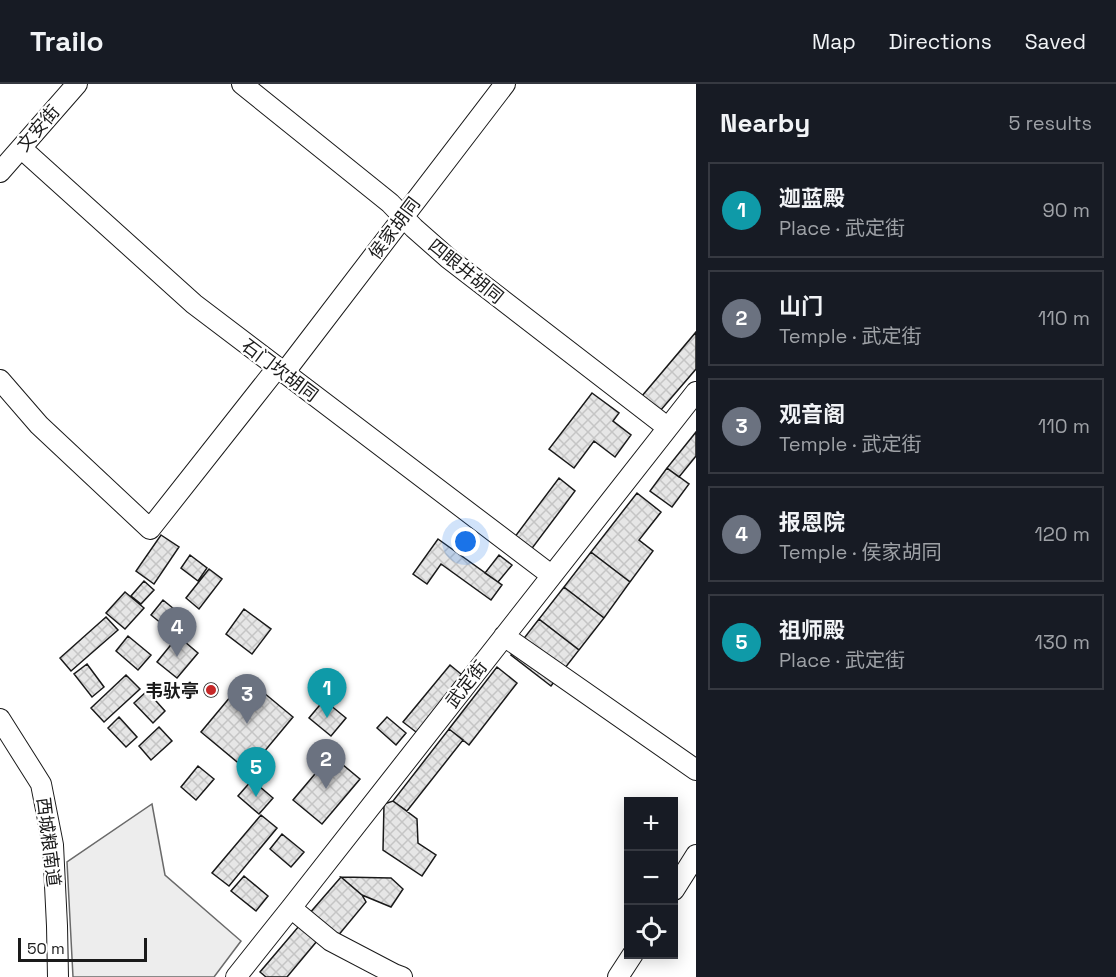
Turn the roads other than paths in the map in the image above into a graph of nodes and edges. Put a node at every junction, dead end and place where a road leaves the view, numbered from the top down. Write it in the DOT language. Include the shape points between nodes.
graph roads {
  1 [pos="77,84"];
  2 [pos="242,84"];
  3 [pos="505,84"];
  4 [pos="21,148"];
  5 [pos="0,172"];
  6 [pos="403,216"];
  7 [pos="281,371"];
  8 [pos="0,380"];
  9 [pos="696,392"];
  10 [pos="668,428"];
  11 [pos="551,575"];
  12 [pos="504,636"];
  13 [pos="0,719"];
  14 [pos="696,770"];
  15 [pos="696,855"];
  16 [pos="678,884"];
  17 [pos="291,908"];
  18 [pos="630,959"];
  19 [pos="58,977"];
  20 [pos="236,977"];
  21 [pos="402,977"];
  22 [pos="618,977"];
  1 -- 4 [label="street, 文安街"];
  2 -- 6 [label="street, 四眼井胡同"];
  3 -- 6 [label="street, 侯家胡同"];
  4 -- 5 [label="street, 文安街"];
  4 -- 7 [label="street, 石门坎胡同" via="194,304"];
  6 -- 7 [label="street, 侯家胡同"];
  6 -- 10 [label="street, 四眼井胡同" via="448,258"];
  7 -- 8 [label="street, 侯家胡同" via="150,529 39,425"];
  7 -- 11 [label="street, 石门坎胡同"];
  9 -- 10 [label="street, 武定街"];
  10 -- 11 [label="street, 武定街"];
  11 -- 12 [label="street, 武定街"];
  12 -- 14 [label="street"];
  12 -- 17 [label="street, 武定街"];
  13 -- 19 [label="street, 西城粮南道" via="41,784 53,845"];
  15 -- 16 [label="street"];
  17 -- 20 [label="street, 武定街"];
  17 -- 21 [label="street" via="331,940"];
  18 -- 22 [label="street"];
}
